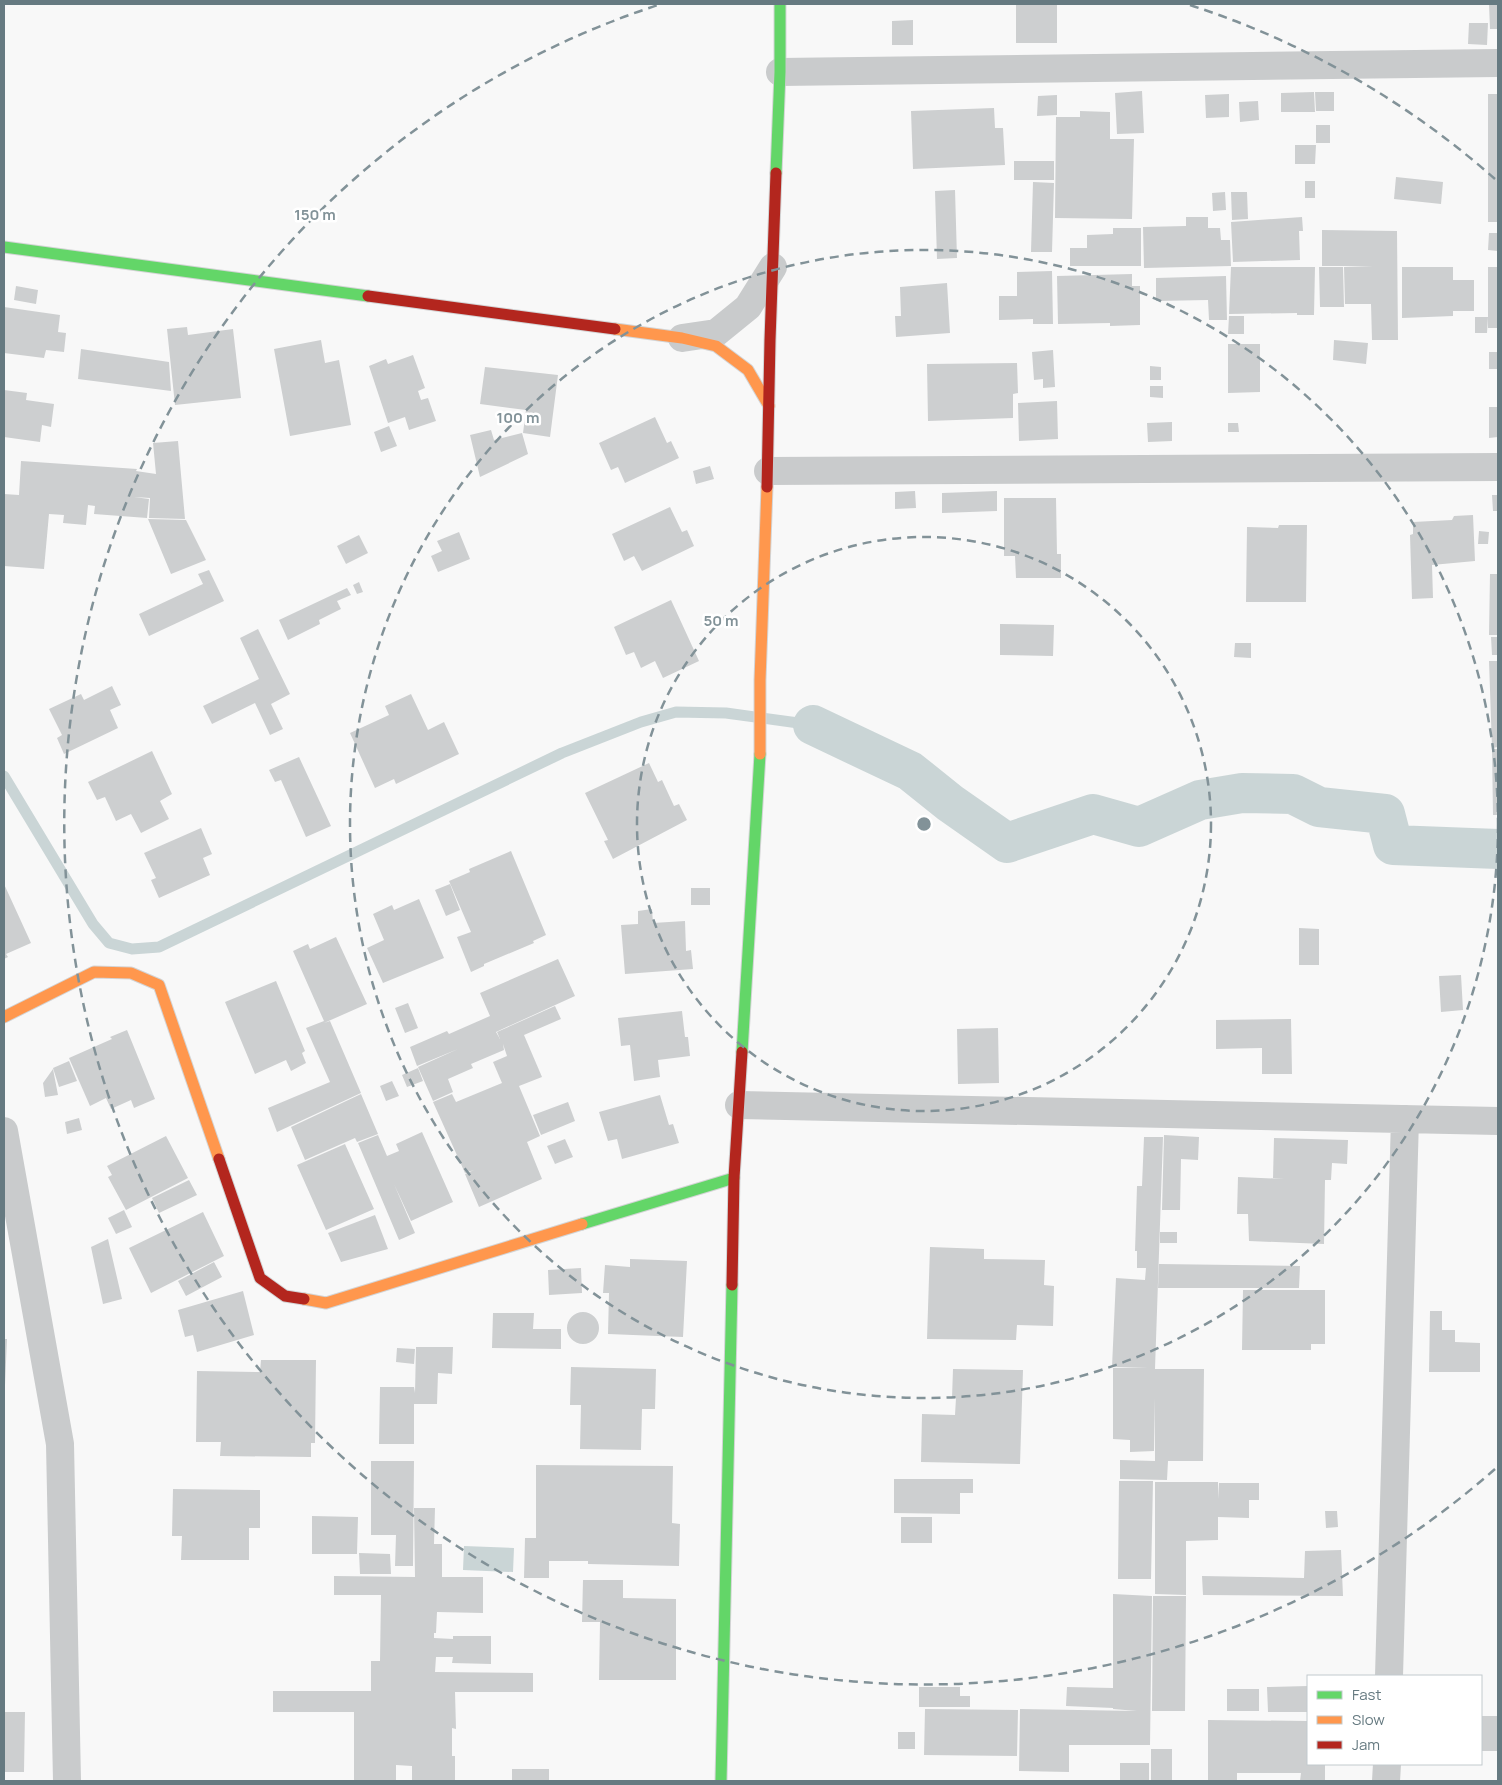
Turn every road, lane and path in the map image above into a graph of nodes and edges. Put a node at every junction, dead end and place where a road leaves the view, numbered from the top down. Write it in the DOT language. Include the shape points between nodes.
graph roads {
  1 [pos="780,4"];
  2 [pos="1498,64"];
  3 [pos="780,72"];
  4 [pos="4,247"];
  5 [pos="773,267"];
  6 [pos="682,338"];
  7 [pos="770,406"];
  8 [pos="1498,467"];
  9 [pos="768,471"];
  10 [pos="4,1017"];
  11 [pos="739,1105"];
  12 [pos="1405,1119"];
  13 [pos="1498,1120"];
  14 [pos="4,1131"];
  15 [pos="734,1178"];
  16 [pos="1389,1675"];
  17 [pos="1387,1765"];
  18 [pos="67,1781"];
  19 [pos="721,1781"];
  20 [pos="1386,1781"];
  1 -- 3 [label="street"];
  2 -- 3 [label="street"];
  3 -- 5 [label="street"];
  4 -- 6 [label="street"];
  5 -- 6 [label="street" via="748,307 716,333"];
  5 -- 7 [label="street"];
  6 -- 7 [label="street" via="716,346 748,370"];
  7 -- 9 [label="street"];
  8 -- 9 [label="street"];
  9 -- 11 [label="street" via="760,758"];
  10 -- 15 [label="street" via="94,972 131,973 159,985 260,1278 285,1296 326,1303"];
  11 -- 12 [label="street"];
  11 -- 15 [label="street"];
  12 -- 13 [label="street"];
  12 -- 16 [label="street"];
  14 -- 18 [label="street" via="60,1444"];
  15 -- 19 [label="street"];
  17 -- 20 [label="street"];
}
